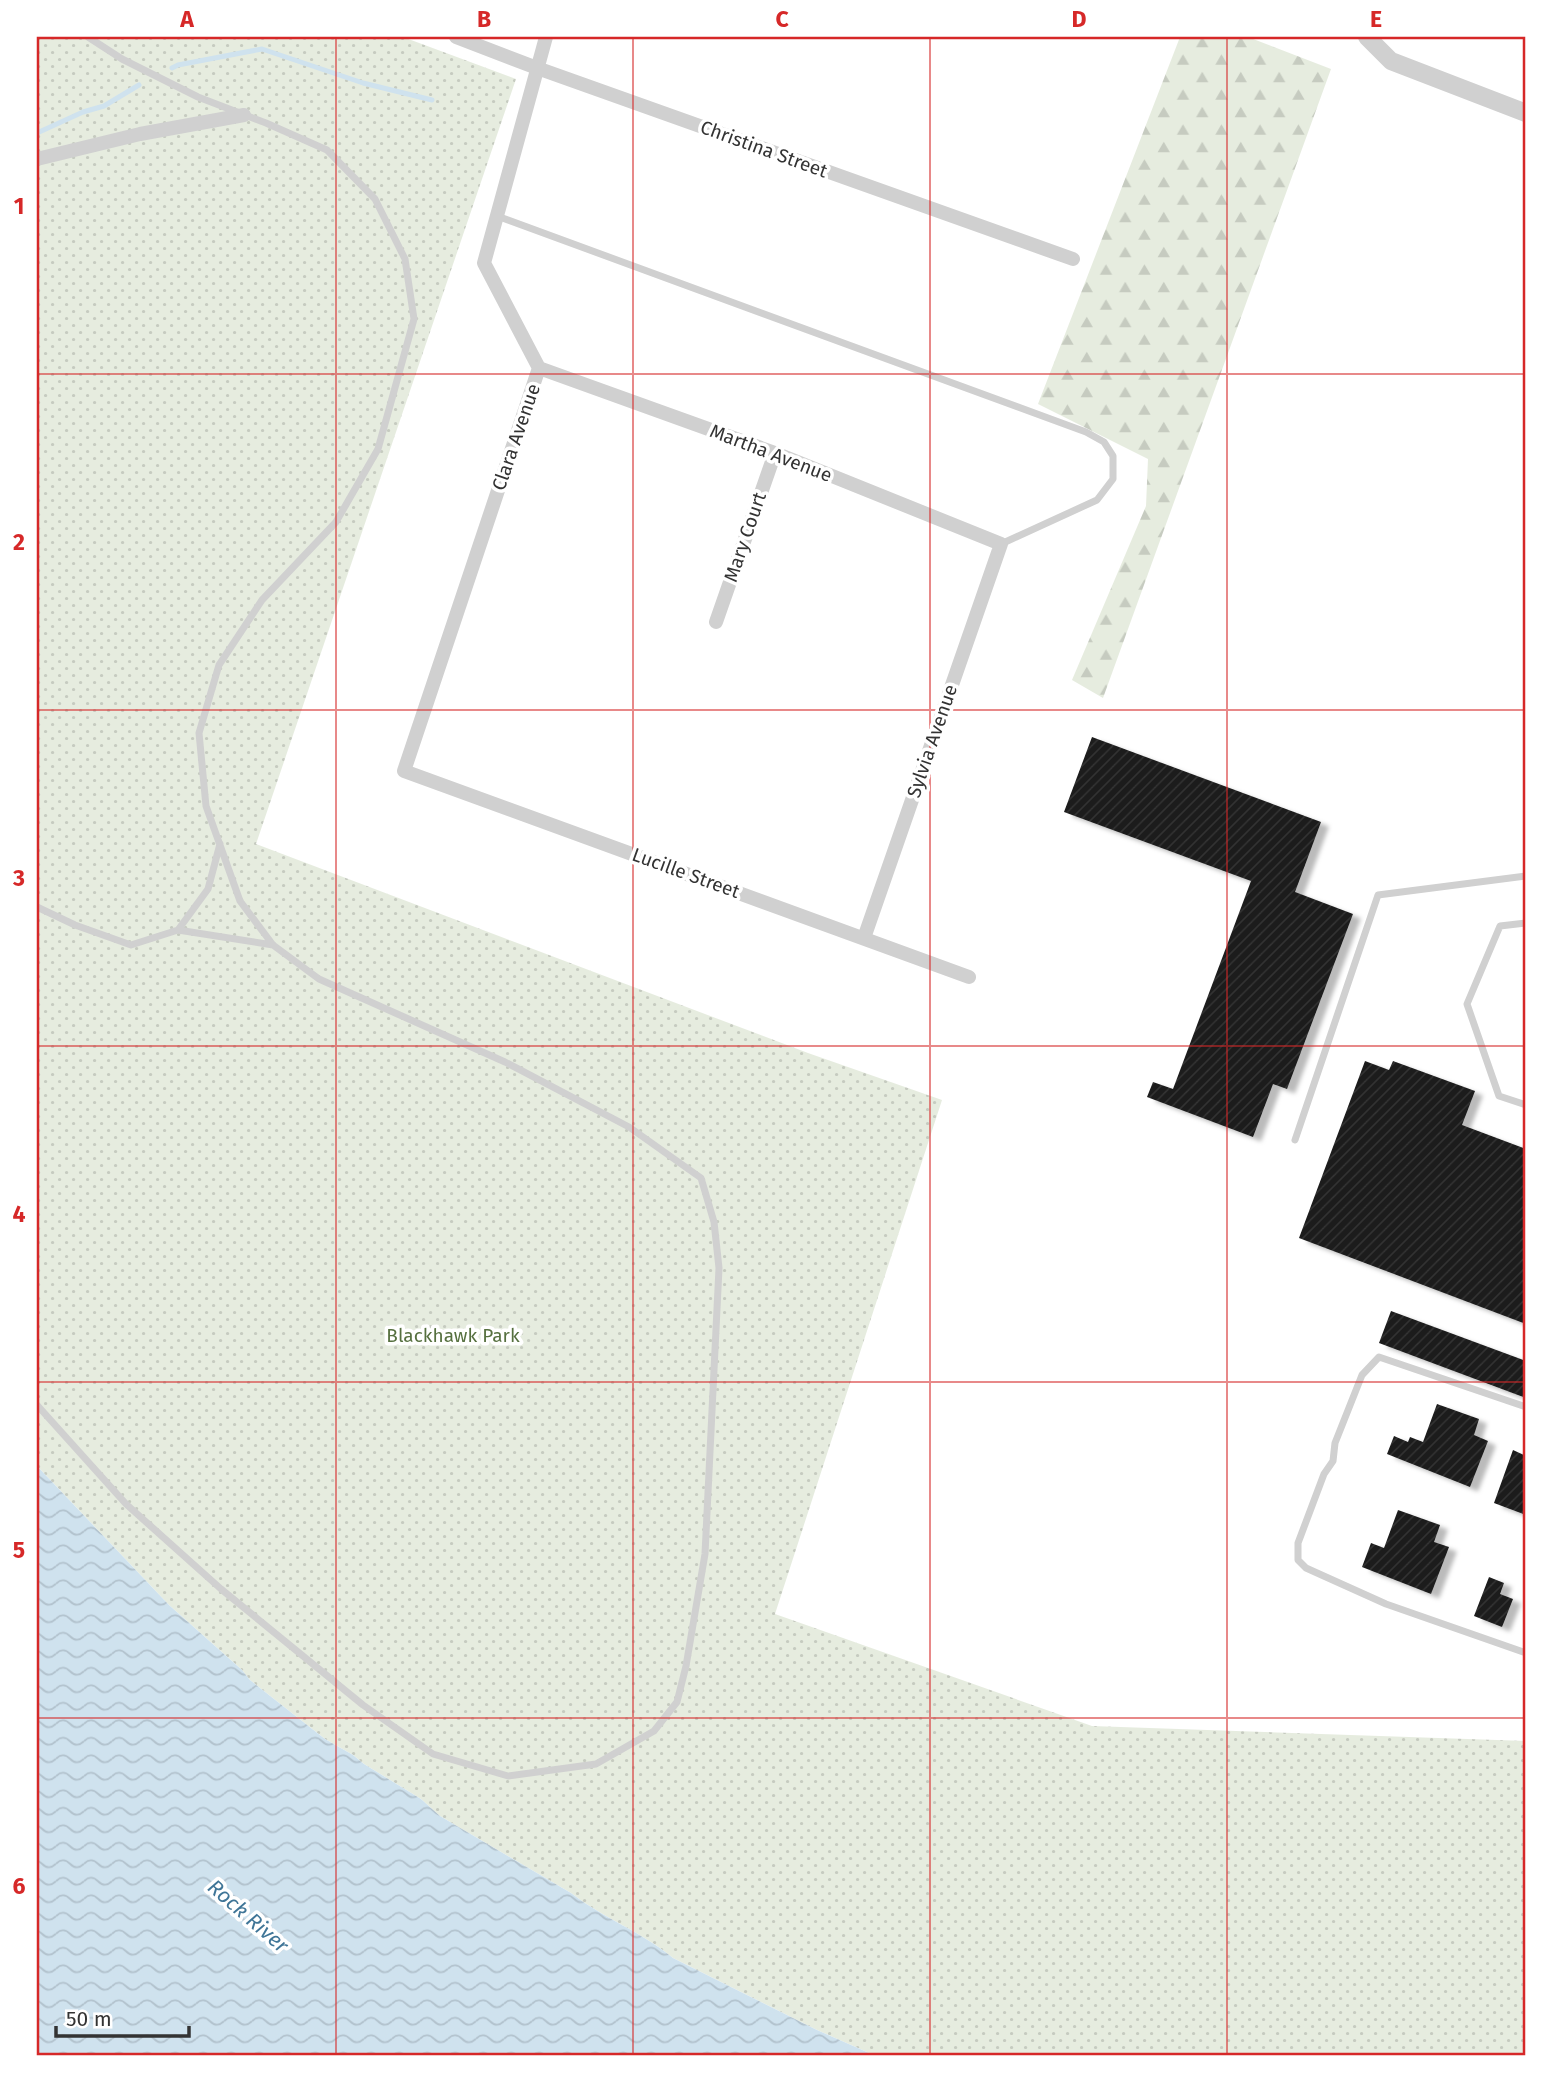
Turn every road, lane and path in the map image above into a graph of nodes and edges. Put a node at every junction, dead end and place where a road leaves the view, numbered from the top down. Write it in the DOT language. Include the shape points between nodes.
graph roads {
  1 [pos="88,37"];
  2 [pos="456,37"];
  3 [pos="546,37"];
  4 [pos="1367,37"];
  5 [pos="537,68"];
  6 [pos="1526,113"];
  7 [pos="244,115"];
  8 [pos="37,159"];
  9 [pos="497,216"];
  10 [pos="1073,259"];
  11 [pos="539,368"];
  12 [pos="775,453"];
  13 [pos="1001,544"];
  14 [pos="716,622"];
  15 [pos="404,771"];
  16 [pos="220,844"];
  17 [pos="1526,876"];
  18 [pos="37,907"];
  19 [pos="1526,923"];
  20 [pos="178,930"];
  21 [pos="864,938"];
  22 [pos="274,945"];
  23 [pos="969,976"];
  24 [pos="1526,1105"];
  25 [pos="1295,1140"];
  26 [pos="37,1405"];
  27 [pos="1526,1407"];
  28 [pos="1526,1653"];
  1 -- 7 [label="lane" via="121,59"];
  2 -- 5 [label="street, Christina Street"];
  3 -- 5 [label="street, Clara Avenue"];
  4 -- 6 [label="street" via="1391,61"];
  5 -- 9 [label="street, Clara Avenue"];
  5 -- 10 [label="street, Christina Street"];
  7 -- 8 [label="street"];
  7 -- 16 [label="lane" via="327,150 375,199 405,259 414,319 378,449 336,522 262,600 219,665 199,733 206,806"];
  9 -- 11 [label="street, Clara Avenue" via="484,263"];
  9 -- 13 [label="lane" via="1104,442 1113,456 1113,479 1097,500"];
  11 -- 12 [label="street, Martha Avenue"];
  11 -- 15 [label="street, Clara Avenue"];
  12 -- 13 [label="street, Martha Avenue"];
  12 -- 14 [label="street, Mary Court"];
  13 -- 21 [label="street, Sylvia Avenue"];
  15 -- 21 [label="street, Lucille Street"];
  16 -- 20 [label="lane" via="208,889"];
  16 -- 22 [label="lane" via="240,901"];
  17 -- 25 [label="lane" via="1378,895"];
  18 -- 20 [label="lane" via="131,945"];
  19 -- 24 [label="lane" via="1500,926 1467,1004 1499,1096"];
  20 -- 22 [label="lane"];
  21 -- 23 [label="street, Lucille Street"];
  22 -- 26 [label="lane" via="319,979 505,1062 629,1127 701,1178 714,1222 719,1268 705,1554 677,1702 654,1731 596,1764 508,1776 433,1754 363,1705 221,1588 126,1504"];
  27 -- 28 [label="lane" via="1380,1357 1362,1375 1335,1443 1333,1461 1298,1543 1298,1560 1306,1568 1386,1604"];
}
